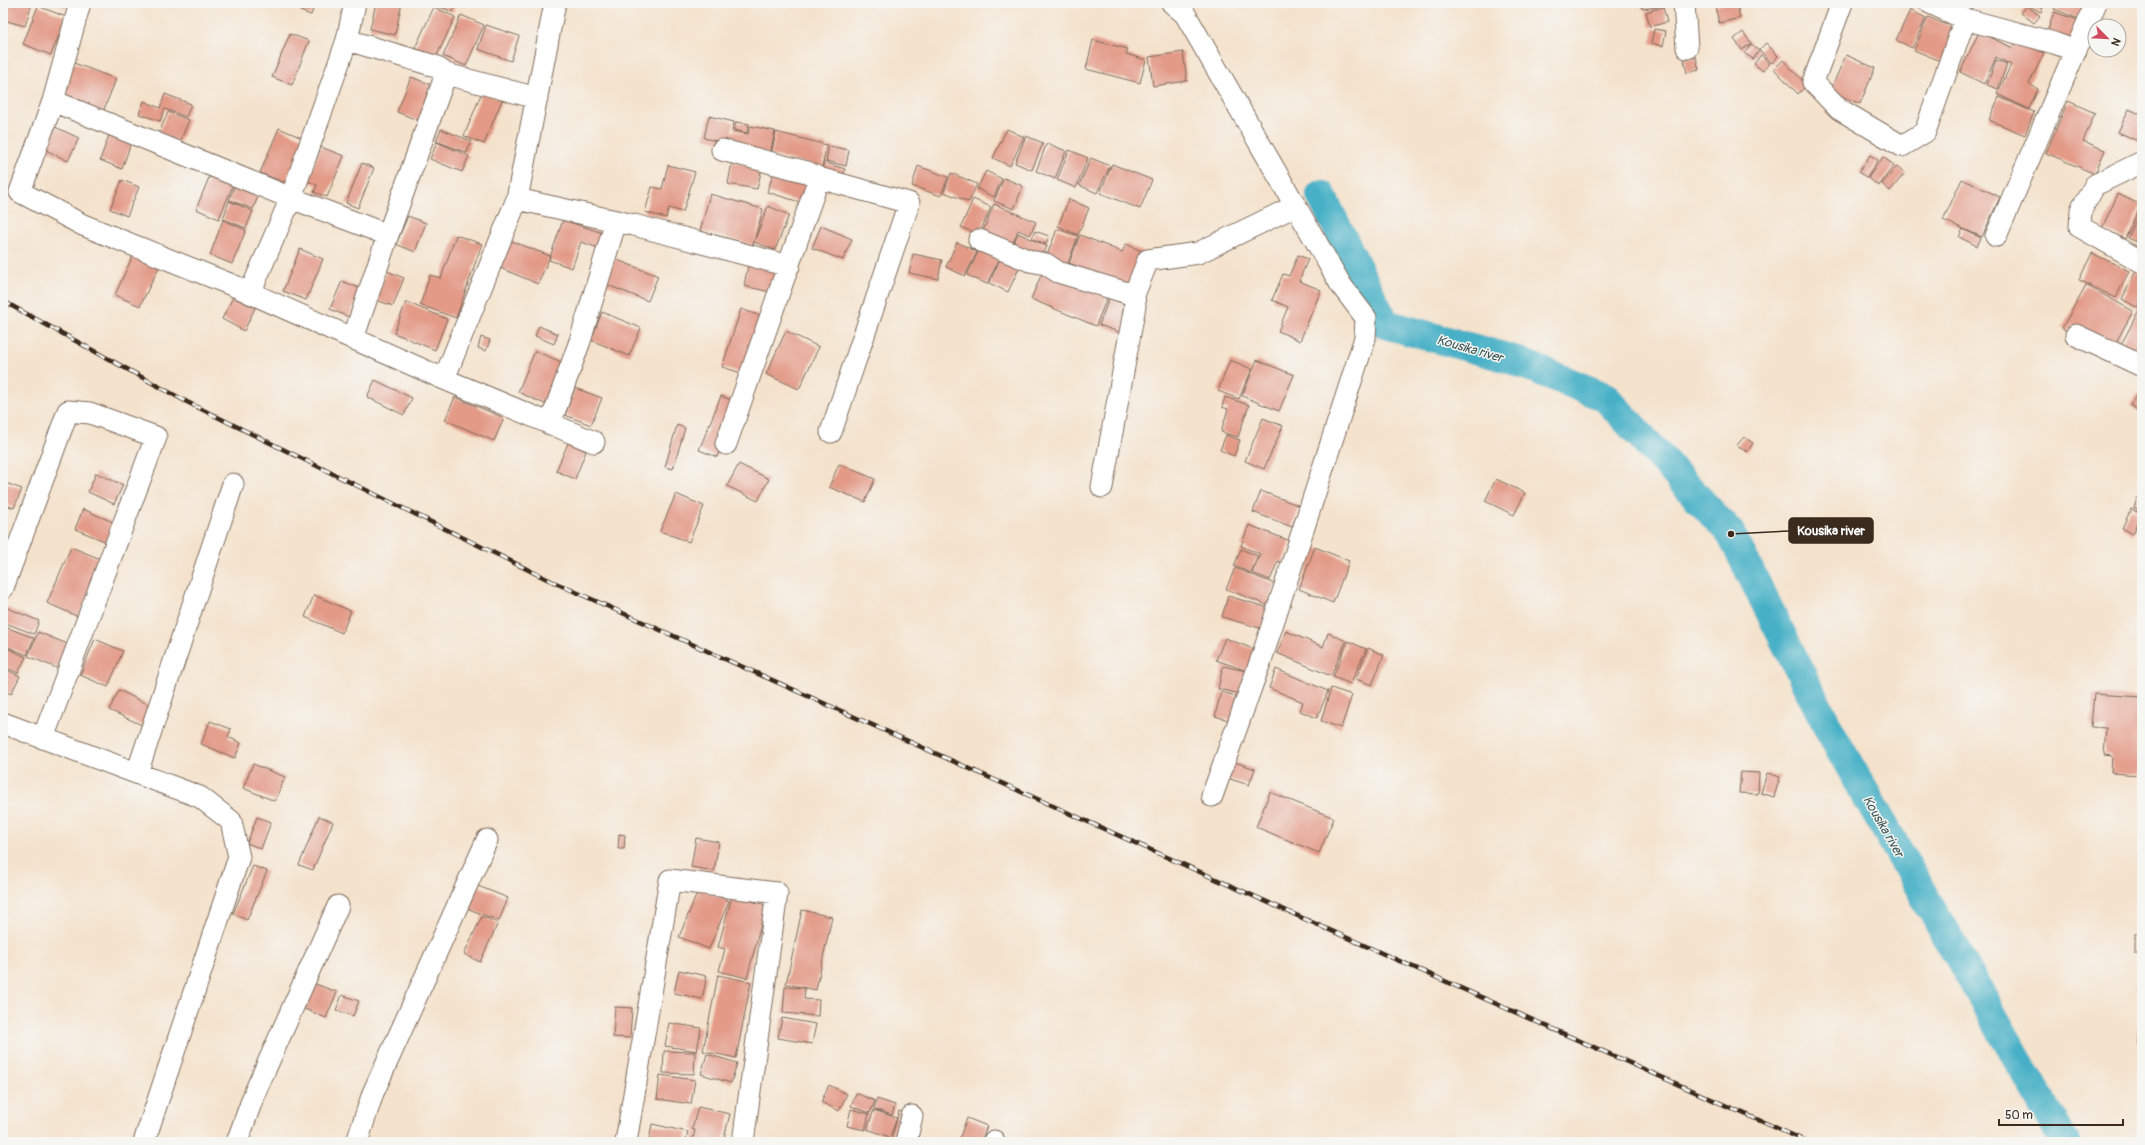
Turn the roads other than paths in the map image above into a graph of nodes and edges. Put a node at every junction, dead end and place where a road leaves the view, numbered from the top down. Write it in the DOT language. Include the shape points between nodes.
graph roads {
  1 [pos="80,3"];
  2 [pos="355,3"];
  3 [pos="555,3"];
  4 [pos="1172,3"];
  5 [pos="1684,3"];
  6 [pos="1842,3"];
  7 [pos="1930,3"];
  8 [pos="2096,3"];
  9 [pos="1965,19"];
  10 [pos="347,40"];
  11 [pos="1687,48"];
  12 [pos="2076,51"];
  13 [pos="446,74"];
  14 [pos="537,98"];
  15 [pos="53,101"];
  16 [pos="722,150"];
  17 [pos="2142,162"];
  18 [pos="819,178"];
  19 [pos="291,198"];
  20 [pos="517,199"];
  21 [pos="1295,206"];
  22 [pos="616,221"];
  23 [pos="388,235"];
  24 [pos="1996,236"];
  25 [pos="979,240"];
  26 [pos="2142,262"];
  27 [pos="789,266"];
  28 [pos="250,293"];
  29 [pos="1134,295"];
  30 [pos="2076,335"];
  31 [pos="353,339"];
  32 [pos="2142,366"];
  33 [pos="444,379"];
  34 [pos="550,424"];
  35 [pos="831,432"];
  36 [pos="594,442"];
  37 [pos="726,444"];
  38 [pos="234,484"];
  39 [pos="1102,488"];
  40 [pos="3,588"];
  41 [pos="3,723"];
  42 [pos="43,738"];
  43 [pos="137,773"];
  44 [pos="1212,796"];
  45 [pos="487,840"];
  46 [pos="338,906"];
  47 [pos="912,1116"];
  48 [pos="144,1142"];
  49 [pos="237,1142"];
  50 [pos="357,1142"];
  51 [pos="626,1142"];
  52 [pos="743,1142"];
  53 [pos="906,1142"];
  1 -- 15 [label="street"];
  2 -- 10 [label="street"];
  3 -- 14 [label="street"];
  4 -- 21 [label="street" via="1185,14"];
  5 -- 11 [label="street"];
  6 -- 9 [label="street" via="1813,82 1839,109 1902,146 1925,132"];
  7 -- 9 [label="street"];
  8 -- 12 [label="street"];
  9 -- 12 [label="street" via="2054,42"];
  10 -- 13 [label="street" via="435,66"];
  10 -- 19 [label="street"];
  12 -- 24 [label="street"];
  13 -- 14 [label="street"];
  13 -- 23 [label="street"];
  14 -- 20 [label="street"];
  15 -- 19 [label="street"];
  15 -- 28 [label="street" via="20,192 83,225"];
  16 -- 18 [label="street" via="807,172"];
  17 -- 26 [label="street" via="2095,185 2081,210 2080,227"];
  18 -- 27 [label="street"];
  18 -- 35 [label="street" via="909,203"];
  19 -- 23 [label="street"];
  19 -- 28 [label="street"];
  20 -- 22 [label="street"];
  20 -- 33 [label="street"];
  21 -- 29 [label="street" via="1198,253 1148,260"];
  21 -- 44 [label="street" via="1341,285 1366,318 1365,338 1262,657"];
  22 -- 27 [label="street"];
  22 -- 34 [label="street" via="580,341"];
  23 -- 31 [label="street"];
  25 -- 29 [label="street" via="1030,261 1046,264 1058,272"];
  27 -- 37 [label="street"];
  28 -- 31 [label="street"];
  29 -- 39 [label="street" via="1135,306"];
  30 -- 32 [label="street"];
  31 -- 33 [label="street"];
  33 -- 34 [label="street"];
  34 -- 36 [label="street"];
  38 -- 43 [label="street"];
  40 -- 42 [label="street" via="68,411 90,413 156,436"];
  41 -- 42 [label="street"];
  42 -- 43 [label="street"];
  43 -- 48 [label="street" via="200,797 231,821 239,857"];
  45 -- 50 [label="street" via="373,1093"];
  46 -- 49 [label="street" via="255,1092"];
  47 -- 53 [label="street"];
  51 -- 52 [label="street" via="670,880 778,893"];
}
